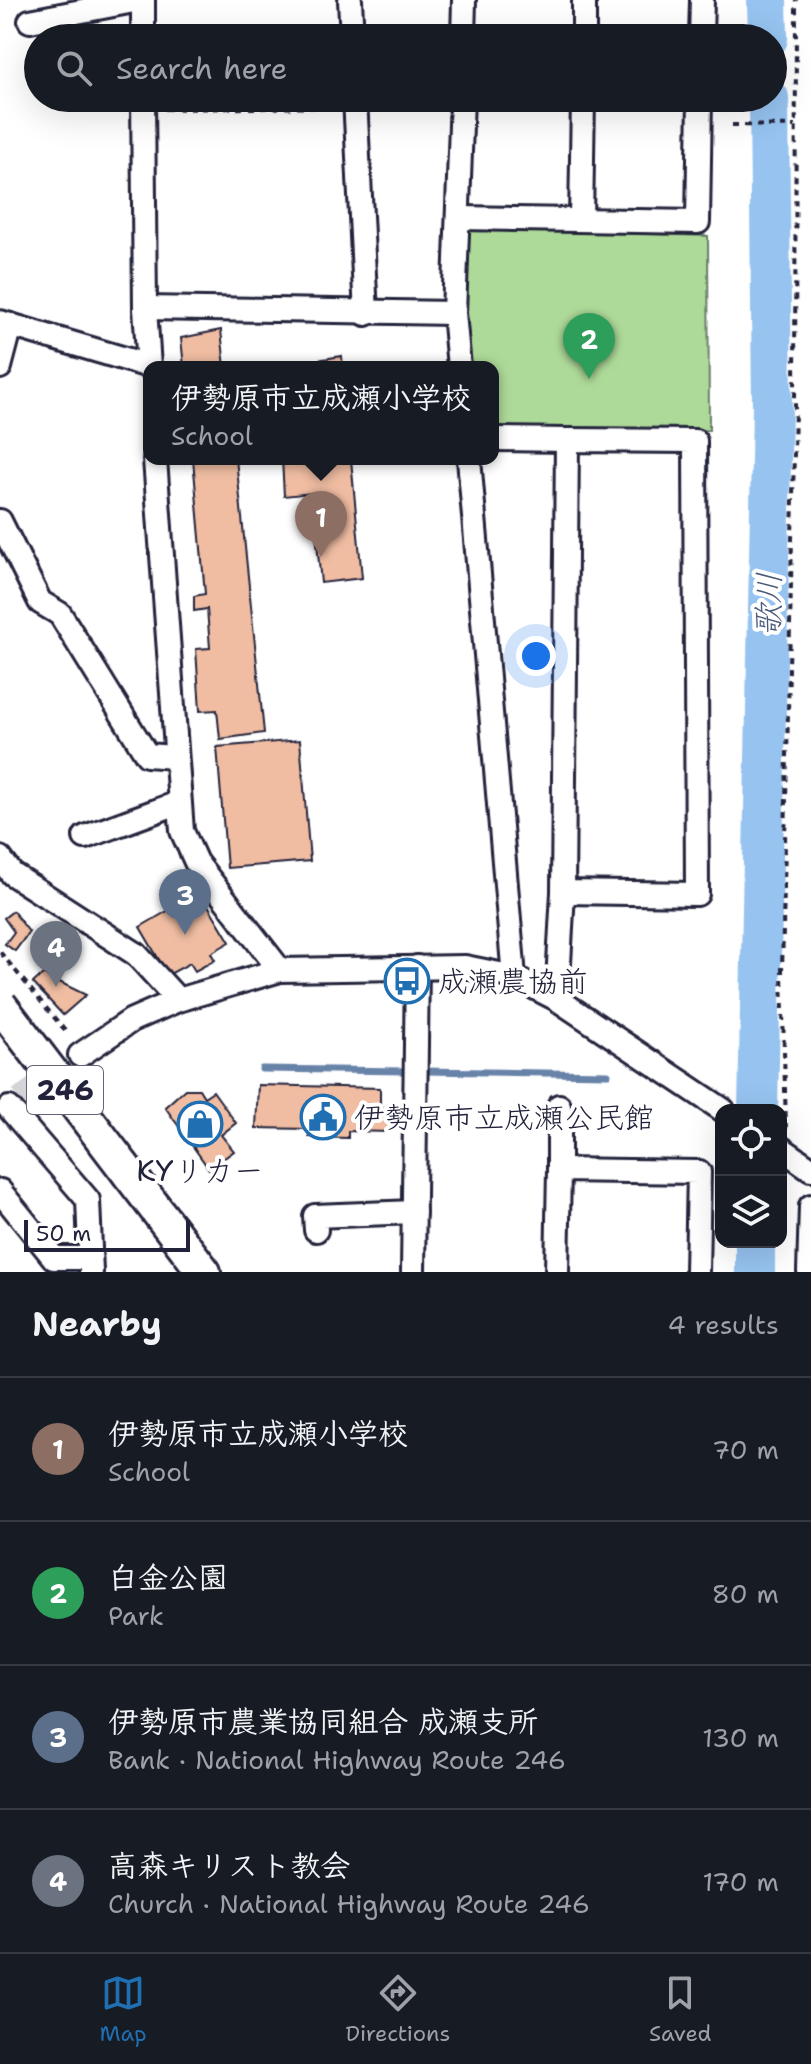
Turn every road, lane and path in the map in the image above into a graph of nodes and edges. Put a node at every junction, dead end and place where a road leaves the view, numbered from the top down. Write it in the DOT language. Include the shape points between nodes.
graph roads {
  1 [pos="141,0"];
  2 [pos="350,0"];
  3 [pos="464,0"];
  4 [pos="584,0"];
  5 [pos="702,0"];
  6 [pos="796,0"];
  7 [pos="30,21"];
  8 [pos="142,24"];
  9 [pos="351,24"];
  10 [pos="463,24"];
  11 [pos="584,24"];
  12 [pos="701,24"];
  13 [pos="143,112"];
  14 [pos="356,112"];
  15 [pos="462,112"];
  16 [pos="583,112"];
  17 [pos="700,112"];
  18 [pos="732,125"];
  19 [pos="795,126"];
  20 [pos="460,218"];
  21 [pos="581,220"];
  22 [pos="145,308"];
  23 [pos="454,313"];
  24 [pos="366,314"];
  25 [pos="5,323"];
  26 [pos="149,361"];
  27 [pos="458,361"];
  28 [pos="143,364"];
  29 [pos="0,367"];
  30 [pos="499,439"];
  31 [pos="567,440"];
  32 [pos="155,465"];
  33 [pos="470,465"];
  34 [pos="0,521"];
  35 [pos="174,757"];
  36 [pos="178,803"];
  37 [pos="91,829"];
  38 [pos="0,858"];
  39 [pos="563,892"];
  40 [pos="0,952"];
  41 [pos="417,967"];
  42 [pos="280,970"];
  43 [pos="514,977"];
  44 [pos="557,999"];
  45 [pos="178,1000"];
  46 [pos="0,1005"];
  47 [pos="67,1033"];
  48 [pos="80,1055"];
  49 [pos="783,1104"];
  50 [pos="715,1105"];
  51 [pos="559,1106"];
  52 [pos="9,1108"];
  53 [pos="787,1152"];
  54 [pos="811,1169"];
  55 [pos="559,1170"];
  56 [pos="0,1191"];
  57 [pos="811,1206"];
  58 [pos="414,1212"];
  59 [pos="316,1215"];
  60 [pos="90,1265"];
  61 [pos="204,1272"];
  62 [pos="413,1272"];
  63 [pos="557,1272"];
  64 [pos="697,1272"];
  65 [pos="809,1272"];
  1 -- 7 [label="street"];
  1 -- 8 [label="street"];
  2 -- 9 [label="street"];
  3 -- 10 [label="street"];
  4 -- 11 [label="street"];
  5 -- 12 [label="street"];
  6 -- 19 [label="path"];
  13 -- 22 [label="street"];
  14 -- 24 [label="street"];
  15 -- 20 [label="street"];
  16 -- 21 [label="street"];
  17 -- 21 [label="street" via="698,222"];
  18 -- 19 [label="path"];
  19 -- 49 [label="path"];
  20 -- 21 [label="street"];
  20 -- 23 [label="street"];
  22 -- 24 [label="street"];
  22 -- 26 [label="street"];
  23 -- 24 [label="street"];
  23 -- 27 [label="street"];
  25 -- 28 [label="street"];
  25 -- 29 [label="street"];
  30 -- 31 [label="street"];
  31 -- 39 [label="street"];
  31 -- 39 [label="street" via="695,441 697,894"];
  32 -- 35 [label="street"];
  33 -- 43 [label="street"];
  34 -- 35 [label="street" via="40,602 60,614 147,755"];
  35 -- 36 [label="street"];
  36 -- 37 [label="street"];
  36 -- 42 [label="street" via="182,831 196,862"];
  38 -- 45 [label="street" via="12,874 136,954"];
  39 -- 44 [label="street"];
  40 -- 47 [label="path"];
  41 -- 42 [label="street"];
  41 -- 43 [label="street" via="465,967"];
  41 -- 58 [label="street"];
  42 -- 45 [label="street"];
  43 -- 44 [label="street"];
  44 -- 50 [label="street"];
  45 -- 48 [label="street" via="132,1020"];
  46 -- 61 [label="highway, 246, bridge"];
  51 -- 55 [label="street"];
  52 -- 60 [label="street" via="88,1200"];
  53 -- 54 [label="street"];
  55 -- 63 [label="street"];
  55 -- 64 [label="street" via="699,1172"];
  56 -- 60 [label="street" via="54,1258"];
  57 -- 65 [label="street"];
  58 -- 59 [label="street"];
  58 -- 62 [label="street"];
}
